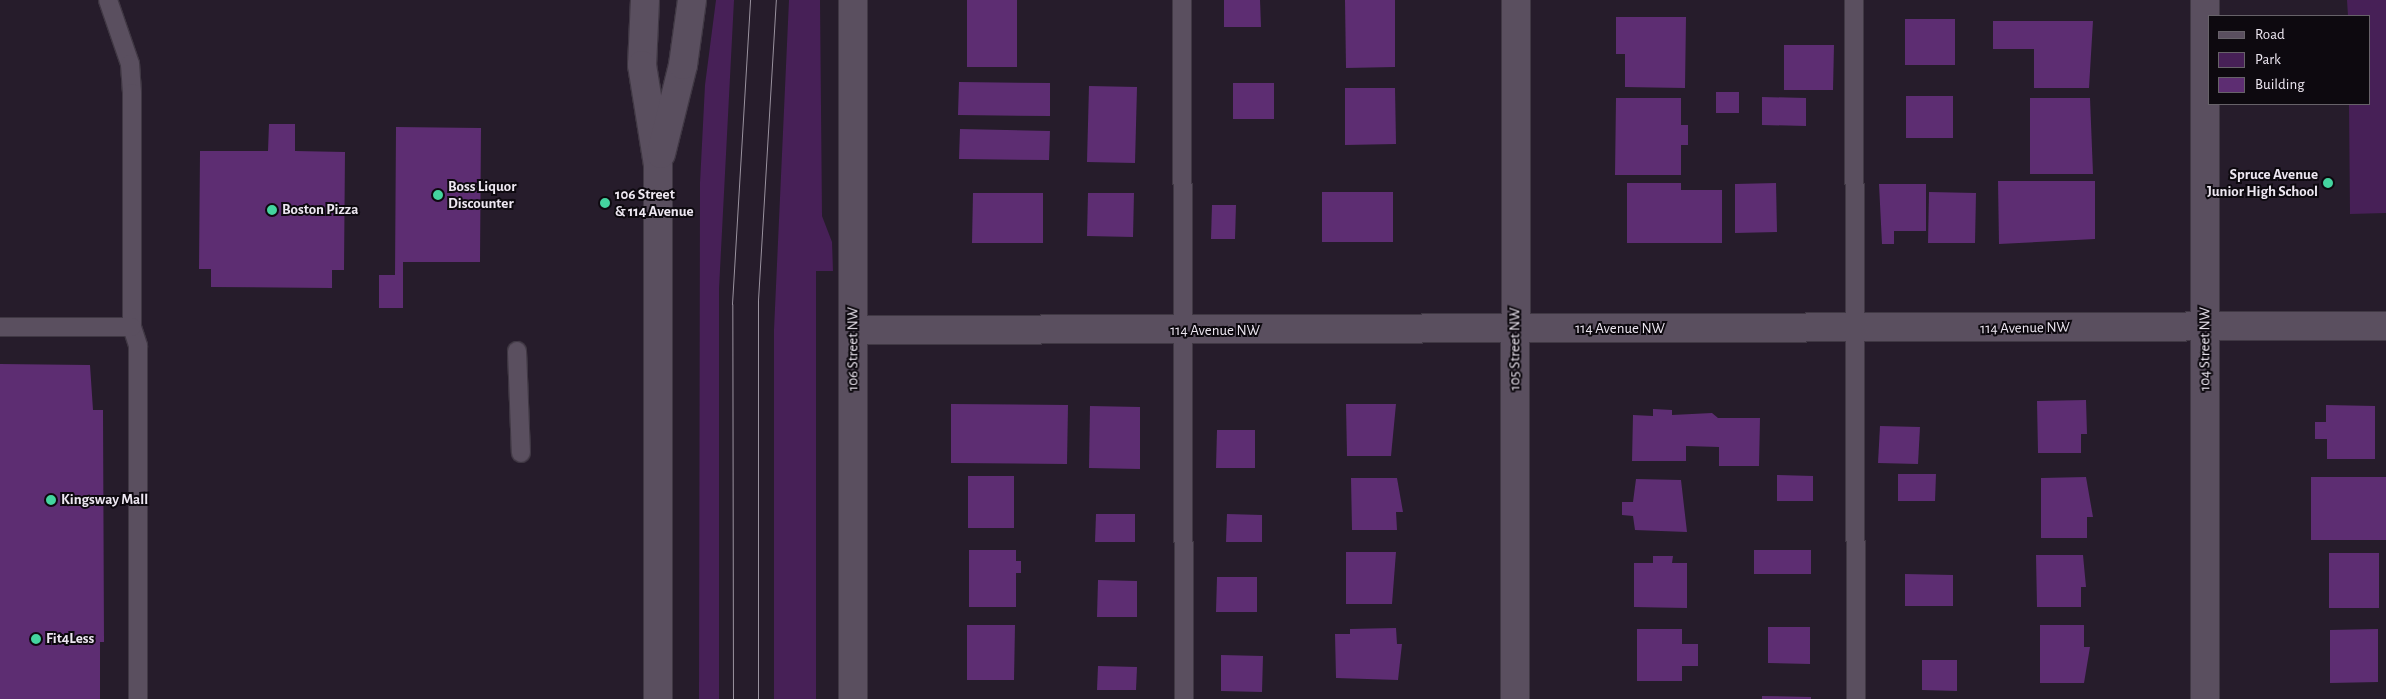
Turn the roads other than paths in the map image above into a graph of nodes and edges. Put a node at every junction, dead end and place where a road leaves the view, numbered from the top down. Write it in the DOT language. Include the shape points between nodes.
graph roads {
  1 [pos="108,0"];
  2 [pos="645,0"];
  3 [pos="692,0"];
  4 [pos="853,0"];
  5 [pos="1182,0"];
  6 [pos="1516,0"];
  7 [pos="1854,0"];
  8 [pos="2205,0"];
  9 [pos="658,166"];
  10 [pos="2206,326"];
  11 [pos="2386,326"];
  12 [pos="0,327"];
  13 [pos="132,327"];
  14 [pos="1515,329"];
  15 [pos="854,330"];
  16 [pos="1856,330"];
  17 [pos="1185,331"];
  18 [pos="517,351"];
  19 [pos="521,453"];
  20 [pos="138,699"];
  21 [pos="658,699"];
  22 [pos="853,699"];
  23 [pos="1184,699"];
  24 [pos="1515,699"];
  25 [pos="1856,699"];
  26 [pos="2205,699"];
  1 -- 13 [label="lane" via="130,64"];
  2 -- 9 [label="street" via="642,65"];
  3 -- 9 [label="street" via="683,65"];
  4 -- 15 [label="street, 106 Street NW"];
  5 -- 17 [label="lane"];
  6 -- 14 [label="street, 105 Street NW"];
  7 -- 16 [label="lane"];
  8 -- 10 [label="street, 104 Street NW"];
  9 -- 21 [label="street"];
  10 -- 11 [label="street, 114 Avenue NW"];
  10 -- 16 [label="street, 114 Avenue NW"];
  10 -- 26 [label="street, 104 Street NW"];
  12 -- 13 [label="lane"];
  13 -- 20 [label="lane" via="138,346"];
  14 -- 16 [label="street, 114 Avenue NW"];
  14 -- 17 [label="street, 114 Avenue NW"];
  14 -- 24 [label="street, 105 Street NW"];
  15 -- 17 [label="street, 114 Avenue NW"];
  15 -- 22 [label="street, 106 Street NW"];
  16 -- 25 [label="lane"];
  17 -- 23 [label="lane"];
  18 -- 19 [label="lane"];
}
